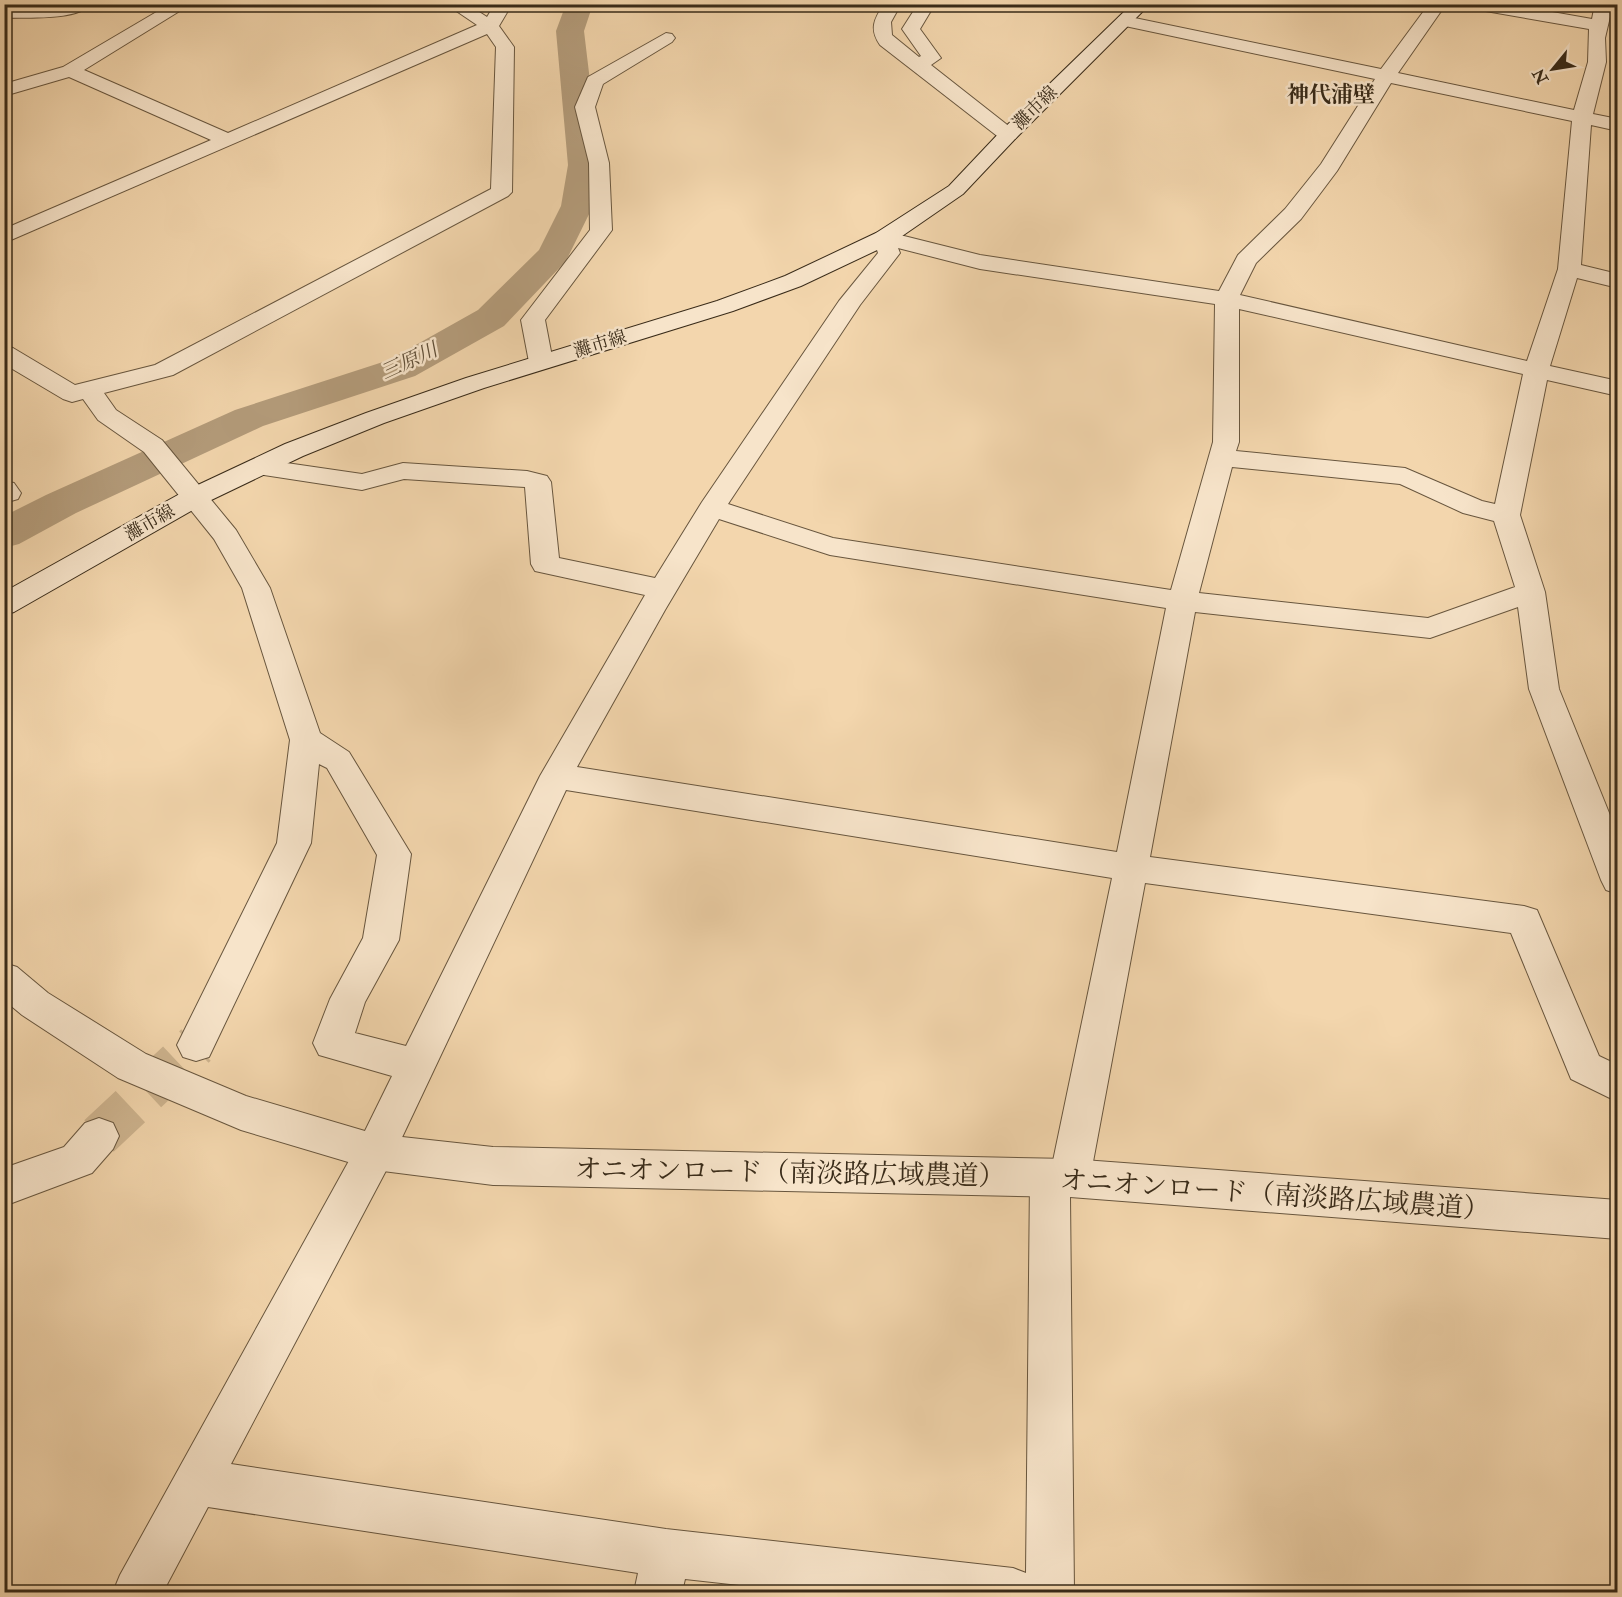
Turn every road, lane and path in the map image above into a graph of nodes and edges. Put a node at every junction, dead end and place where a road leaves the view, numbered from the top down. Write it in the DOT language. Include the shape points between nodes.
graph roads {
  1 [pos="83,4"];
  2 [pos="183,4"];
  3 [pos="454,4"];
  4 [pos="504,4"];
  5 [pos="893,4"];
  6 [pos="927,4"];
  7 [pos="1142,4"];
  8 [pos="1438,4"];
  9 [pos="1474,4"];
  10 [pos="1604,4"];
  11 [pos="4,13"];
  12 [pos="1125,21"];
  13 [pos="490,26"];
  14 [pos="1600,26"];
  15 [pos="666,38"];
  16 [pos="917,65"];
  17 [pos="70,71"];
  18 [pos="1386,76"];
  19 [pos="4,90"];
  20 [pos="1582,118"];
  21 [pos="1617,125"];
  22 [pos="1008,135"];
  23 [pos="228,140"];
  24 [pos="4,237"];
  25 [pos="884,238"];
  26 [pos="1569,269"];
  27 [pos="1617,281"];
  28 [pos="1227,299"];
  29 [pos="6,355"];
  30 [pos="541,362"];
  31 [pos="1536,371"];
  32 [pos="1617,389"];
  33 [pos="89,390"];
  34 [pos="1223,458"];
  35 [pos="259,467"];
  36 [pos="4,489"];
  37 [pos="192,492"];
  38 [pos="4,495"];
  39 [pos="712,508"];
  40 [pos="1506,515"];
  41 [pos="663,589"];
  42 [pos="1531,592"];
  43 [pos="1182,601"];
  44 [pos="4,605"];
  45 [pos="306,740"];
  46 [pos="556,776"];
  47 [pos="1131,868"];
  48 [pos="1617,880"];
  49 [pos="4,978"];
  50 [pos="196,1045"];
  51 [pos="417,1066"];
  52 [pos="1617,1084"];
  53 [pos="99,1136"];
  54 [pos="375,1152"];
  55 [pos="1060,1179"];
  56 [pos="4,1187"];
  57 [pos="1617,1220"];
  58 [pos="196,1482"];
  59 [pos="662,1573"];
  60 [pos="137,1593"];
  61 [pos="1013,1593"];
  62 [pos="1050,1593"];
  1 -- 11 [label="street" via="70,10"];
  2 -- 17 [label="street"];
  3 -- 13 [label="street"];
  4 -- 13 [label="street"];
  5 -- 16 [label="street" via="881,32 886,41"];
  6 -- 16 [label="street" via="911,29 932,58"];
  7 -- 12 [label="street, 灘市線"];
  8 -- 18 [label="street"];
  9 -- 14 [label="street"];
  10 -- 14 [label="street"];
  12 -- 18 [label="street"];
  12 -- 22 [label="street, 灘市線"];
  13 -- 23 [label="street"];
  13 -- 33 [label="street" via="505,47 501,192 164,370"];
  14 -- 20 [label="street" via="1597,62"];
  15 -- 30 [label="street" via="595,81 585,106 599,163 600,230 533,320"];
  16 -- 22 [label="street"];
  17 -- 19 [label="street"];
  17 -- 23 [label="street"];
  18 -- 20 [label="street"];
  18 -- 28 [label="street" via="1330,167 1293,214 1246,260"];
  20 -- 21 [label="street"];
  20 -- 26 [label="street"];
  22 -- 25 [label="street, 灘市線" via="956,190"];
  23 -- 24 [label="street"];
  25 -- 28 [label="street" via="980,262"];
  25 -- 30 [label="street, 灘市線" via="748,298"];
  25 -- 39 [label="street" via="889,253 851,301"];
  26 -- 27 [label="street"];
  26 -- 31 [label="street"];
  28 -- 31 [label="street"];
  28 -- 34 [label="street"];
  29 -- 33 [label="street" via="72,394"];
  30 -- 35 [label="street, 灘市線" via="375,418"];
  31 -- 32 [label="street"];
  31 -- 40 [label="street"];
  33 -- 37 [label="street" via="107,415 153,446"];
  34 -- 40 [label="street" via="1405,476 1473,507"];
  34 -- 43 [label="street"];
  35 -- 37 [label="street, 灘市線"];
  35 -- 41 [label="street" via="362,482 403,471 538,482 545,564"];
  36 -- 38 [label="street" via="8,494"];
  37 -- 44 [label="street, 灘市線"];
  37 -- 45 [label="street" via="226,536 256,588"];
  39 -- 41 [label="street"];
  39 -- 43 [label="street" via="830,546"];
  40 -- 42 [label="street"];
  41 -- 46 [label="street"];
  42 -- 43 [label="street" via="1430,628"];
  42 -- 48 [label="street" via="1544,689"];
  43 -- 47 [label="street"];
  45 -- 50 [label="street" via="294,843"];
  45 -- 51 [label="street" via="338,760 394,854 381,940 348,999 332,1043"];
  46 -- 47 [label="street"];
  46 -- 51 [label="street"];
  47 -- 52 [label="street" via="1524,920 1585,1067"];
  47 -- 55 [label="street"];
  49 -- 54 [label="street, オニオンロード（南淡路広域農道）" via="35,1004 132,1066 241,1112"];
  51 -- 54 [label="street"];
  53 -- 56 [label="street" via="78,1160"];
  54 -- 55 [label="street, オニオンロード（南淡路広域農道）" via="493,1166"];
  54 -- 58 [label="street"];
  55 -- 57 [label="street, オニオンロード（南淡路広域農道）"];
  55 -- 62 [label="street"];
  58 -- 59 [label="street"];
  58 -- 60 [label="street"];
  59 -- 61 [label="street"];
}
